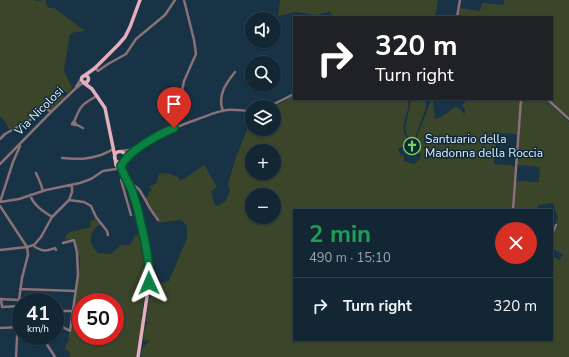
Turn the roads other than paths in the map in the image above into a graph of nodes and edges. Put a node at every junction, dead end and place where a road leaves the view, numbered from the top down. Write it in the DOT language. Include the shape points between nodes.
graph roads {
  1 [pos="140,0"];
  2 [pos="175,0"];
  3 [pos="184,0"];
  4 [pos="460,0"];
  5 [pos="457,16"];
  6 [pos="94,69"];
  7 [pos="235,72"];
  8 [pos="88,79"];
  9 [pos="83,80"];
  10 [pos="92,89"];
  11 [pos="293,94"];
  12 [pos="97,96"];
  13 [pos="281,100"];
  14 [pos="521,100"];
  15 [pos="548,100"];
  16 [pos="223,111"];
  17 [pos="245,111"];
  18 [pos="51,112"];
  19 [pos="569,119"];
  20 [pos="82,128"];
  21 [pos="174,128"];
  22 [pos="0,139"];
  23 [pos="21,143"];
  24 [pos="113,146"];
  25 [pos="139,147"];
  26 [pos="120,151"];
  27 [pos="12,152"];
  28 [pos="106,154"];
  29 [pos="15,156"];
  30 [pos="115,157"];
  31 [pos="7,158"];
  32 [pos="62,158"];
  33 [pos="124,160"];
  34 [pos="13,162"];
  35 [pos="0,164"];
  36 [pos="119,167"];
  37 [pos="36,173"];
  38 [pos="125,177"];
  39 [pos="129,183"];
  40 [pos="72,185"];
  41 [pos="44,191"];
  42 [pos="30,195"];
  43 [pos="69,200"];
  44 [pos="0,202"];
  45 [pos="0,206"];
  46 [pos="513,209"];
  47 [pos="131,216"];
  48 [pos="52,217"];
  49 [pos="158,220"];
  50 [pos="556,225"];
  51 [pos="553,232"];
  52 [pos="108,235"];
  53 [pos="38,241"];
  54 [pos="63,243"];
  55 [pos="26,247"];
  56 [pos="35,247"];
  57 [pos="0,250"];
  58 [pos="56,250"];
  59 [pos="28,255"];
  60 [pos="20,289"];
  61 [pos="76,291"];
  62 [pos="20,293"];
  63 [pos="0,299"];
  64 [pos="12,300"];
  65 [pos="12,307"];
  66 [pos="64,311"];
  67 [pos="72,311"];
  68 [pos="12,327"];
  69 [pos="0,328"];
  70 [pos="64,328"];
  71 [pos="17,345"];
  72 [pos="47,345"];
  73 [pos="16,357"];
  74 [pos="55,357"];
  75 [pos="138,357"];
  1 -- 6 [label="main road" via="125,37"];
  2 -- 6 [label="street" via="165,15 136,40 126,54 98,71"];
  3 -- 21 [label="street" via="196,54 184,81"];
  4 -- 5 [label="street"];
  6 -- 8 [label="main road"];
  6 -- 9 [label="main road"];
  7 -- 16 [label="street" via="221,96 220,105"];
  8 -- 9 [label="main road" via="87,77"];
  8 -- 10 [label="main road"];
  9 -- 10 [label="main road"];
  9 -- 18 [label="street, Via Nicolosi"];
  10 -- 12 [label="main road"];
  11 -- 13 [label="street"];
  12 -- 20 [label="street" via="79,109 74,123"];
  12 -- 24 [label="main road" via="106,110"];
  14 -- 46 [label="street"];
  15 -- 19 [label="street"];
  16 -- 17 [label="street"];
  16 -- 21 [label="street"];
  18 -- 22 [label="street" via="47,109"];
  18 -- 23 [label="street, Via Nicolosi"];
  21 -- 25 [label="street"];
  23 -- 27 [label="street, Via Nicolosi"];
  23 -- 29 [label="street"];
  24 -- 26 [label="main road"];
  24 -- 28 [label="street"];
  24 -- 30 [label="main road"];
  25 -- 26 [label="street"];
  25 -- 33 [label="street"];
  26 -- 30 [label="main road"];
  26 -- 33 [label="main road" via="125,153"];
  27 -- 29 [label="street"];
  27 -- 31 [label="street, Via Nicolosi"];
  28 -- 30 [label="street" via="110,153"];
  28 -- 32 [label="street" via="90,159"];
  29 -- 34 [label="street"];
  30 -- 33 [label="main road" via="117,161"];
  30 -- 36 [label="main road"];
  31 -- 34 [label="street"];
  31 -- 35 [label="street, Via Nicolosi"];
  33 -- 36 [label="main road"];
  34 -- 44 [label="street"];
  36 -- 38 [label="main road"];
  36 -- 40 [label="street"];
  37 -- 41 [label="street"];
  38 -- 39 [label="main road"];
  38 -- 47 [label="street" via="121,180"];
  39 -- 49 [label="street" via="140,190"];
  39 -- 75 [label="main road" via="141,222 149,269"];
  40 -- 41 [label="street"];
  40 -- 43 [label="street"];
  41 -- 42 [label="street"];
  42 -- 44 [label="street"];
  42 -- 48 [label="street" via="32,201"];
  43 -- 48 [label="street"];
  43 -- 52 [label="street" via="84,202 90,206"];
  45 -- 55 [label="street"];
  48 -- 53 [label="street"];
  50 -- 51 [label="street"];
  53 -- 55 [label="street"];
  53 -- 56 [label="street"];
  54 -- 61 [label="street" via="74,240 78,267"];
  55 -- 57 [label="street"];
  55 -- 59 [label="street"];
  56 -- 58 [label="street" via="42,251 55,248"];
  56 -- 59 [label="street"];
  59 -- 60 [label="street"];
  60 -- 61 [label="street"];
  60 -- 62 [label="street"];
  63 -- 64 [label="street"];
  63 -- 65 [label="street" via="2,307"];
  66 -- 67 [label="street"];
  67 -- 70 [label="street" via="70,331"];
  68 -- 69 [label="street"];
  71 -- 73 [label="street"];
  72 -- 74 [label="street"];
}
